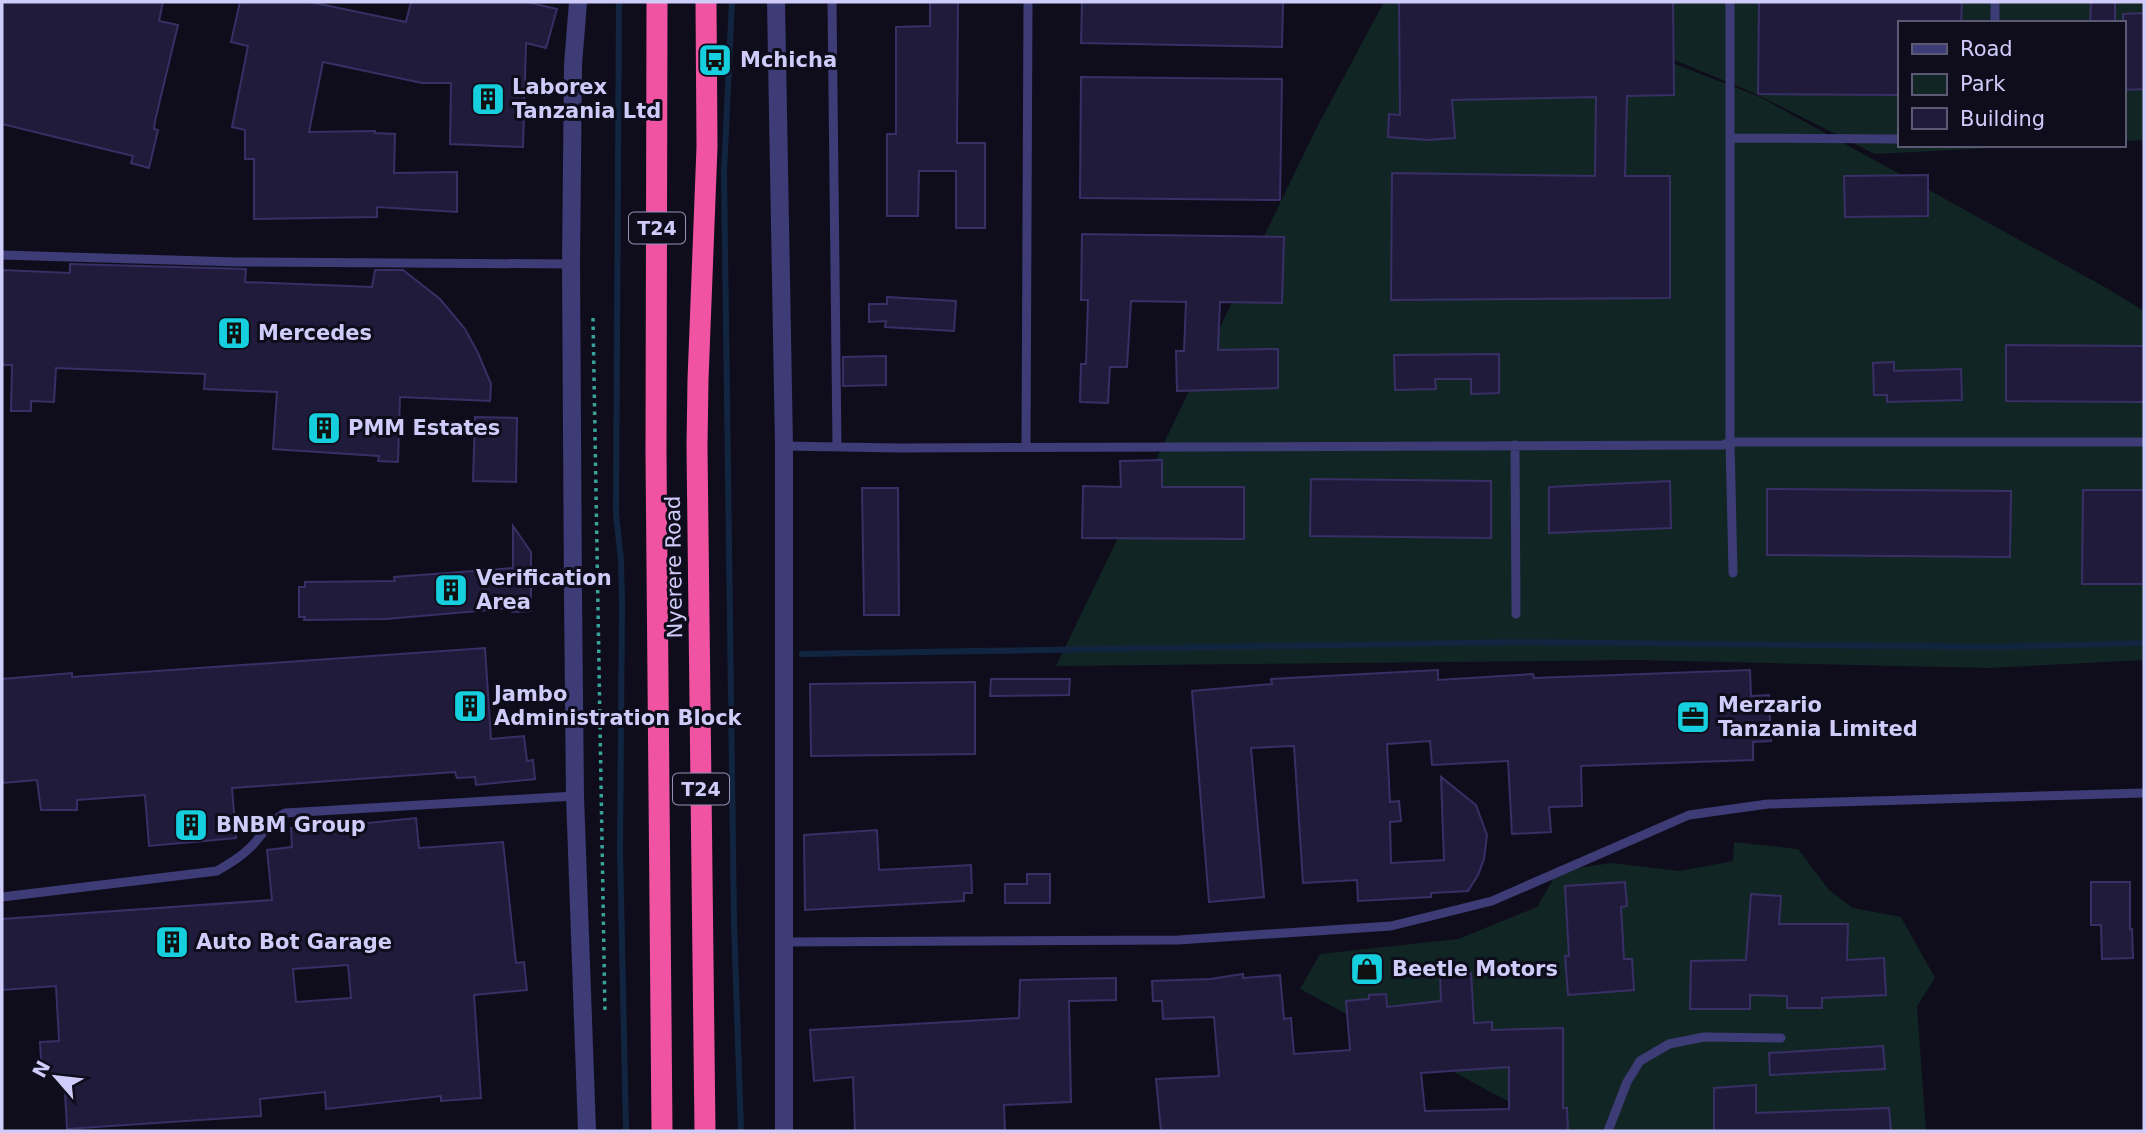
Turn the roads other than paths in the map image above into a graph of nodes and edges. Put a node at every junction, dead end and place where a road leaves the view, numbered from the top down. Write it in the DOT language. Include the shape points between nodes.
graph roads {
  1 [pos="578,2"];
  2 [pos="657,2"];
  3 [pos="706,2"];
  4 [pos="776,2"];
  5 [pos="832,2"];
  6 [pos="1028,2"];
  7 [pos="1730,2"];
  8 [pos="1996,2"];
  9 [pos="1995,21"];
  10 [pos="1731,138"];
  11 [pos="1898,139"];
  12 [pos="2,255"];
  13 [pos="571,264"];
  14 [pos="1730,442"];
  15 [pos="2144,442"];
  16 [pos="1515,445"];
  17 [pos="784,446"];
  18 [pos="837,447"];
  19 [pos="1027,447"];
  20 [pos="1733,573"];
  21 [pos="1516,614"];
  22 [pos="2144,793"];
  23 [pos="575,796"];
  24 [pos="2,897"];
  25 [pos="783,942"];
  26 [pos="1781,1038"];
  27 [pos="587,1131"];
  28 [pos="662,1131"];
  29 [pos="705,1131"];
  30 [pos="784,1131"];
  31 [pos="1608,1131"];
  1 -- 13 [label="street"];
  2 -- 28 [label="highway, Nyerere Road / T24"];
  3 -- 29 [label="highway, Nyerere Road / T24" via="706,172 697,420"];
  4 -- 17 [label="street"];
  5 -- 18 [label="lane"];
  6 -- 19 [label="lane"];
  7 -- 10 [label="lane"];
  8 -- 9 [label="lane"];
  10 -- 11 [label="lane"];
  10 -- 14 [label="lane"];
  12 -- 13 [label="lane"];
  13 -- 23 [label="street"];
  14 -- 15 [label="lane"];
  14 -- 16 [label="lane"];
  14 -- 20 [label="lane"];
  16 -- 19 [label="lane"];
  16 -- 21 [label="lane"];
  17 -- 18 [label="lane"];
  17 -- 25 [label="street"];
  18 -- 19 [label="lane"];
  22 -- 25 [label="lane" via="1768,804 1689,814 1492,901 1391,926 1178,940"];
  23 -- 24 [label="lane" via="285,813 237,859 217,871"];
  23 -- 27 [label="street"];
  25 -- 30 [label="street"];
  26 -- 31 [label="lane" via="1704,1037 1669,1044 1640,1061"];
}
